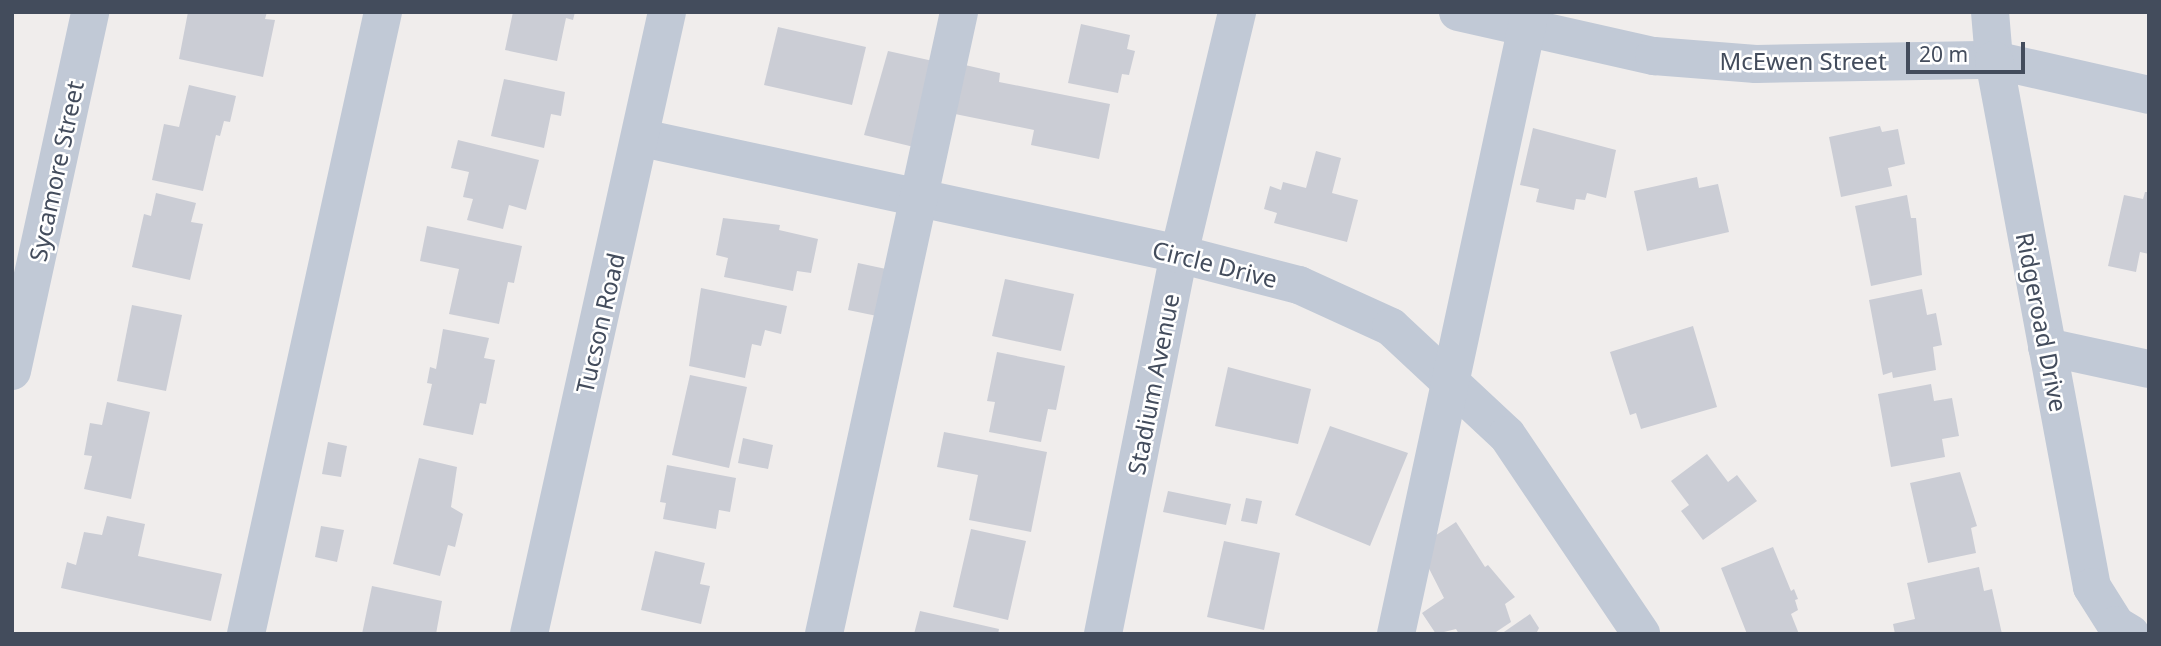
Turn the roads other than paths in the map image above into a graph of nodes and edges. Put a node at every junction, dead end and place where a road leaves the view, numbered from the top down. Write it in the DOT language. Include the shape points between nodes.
graph roads {
  1 [pos="90,12"];
  2 [pos="383,12"];
  3 [pos="667,12"];
  4 [pos="959,12"];
  5 [pos="1237,12"];
  6 [pos="1458,12"];
  7 [pos="1990,12"];
  8 [pos="1528,20"];
  9 [pos="1994,60"];
  10 [pos="2149,95"];
  11 [pos="642,138"];
  12 [pos="919,198"];
  13 [pos="1179,254"];
  14 [pos="2047,347"];
  15 [pos="2149,369"];
  16 [pos="12,371"];
  17 [pos="1451,380"];
  18 [pos="2124,629"];
  19 [pos="246,634"];
  20 [pos="529,634"];
  21 [pos="824,634"];
  22 [pos="1103,634"];
  23 [pos="1396,634"];
  24 [pos="1641,634"];
  1 -- 16 [label="street, Sycamore Street"];
  2 -- 19 [label="street"];
  3 -- 11 [label="street, Tucson Road"];
  4 -- 12 [label="street"];
  5 -- 13 [label="street, Stadium Avenue"];
  6 -- 8 [label="street, McEwen Street"];
  7 -- 9 [label="street, Ridgeroad Drive"];
  8 -- 9 [label="street, McEwen Street" via="1654,56 1756,64"];
  8 -- 17 [label="street"];
  9 -- 10 [label="street, McEwen Street"];
  9 -- 14 [label="street, Ridgeroad Drive"];
  11 -- 12 [label="street, Circle Drive"];
  11 -- 20 [label="street, Tucson Road"];
  12 -- 13 [label="street, Circle Drive"];
  12 -- 21 [label="street"];
  13 -- 17 [label="street, Circle Drive" via="1299,285 1391,327"];
  13 -- 22 [label="street, Stadium Avenue"];
  14 -- 15 [label="street"];
  14 -- 18 [label="street, Ridgeroad Drive" via="2092,587"];
  17 -- 23 [label="street"];
  17 -- 24 [label="street, Circle Drive" via="1507,435"];
}
